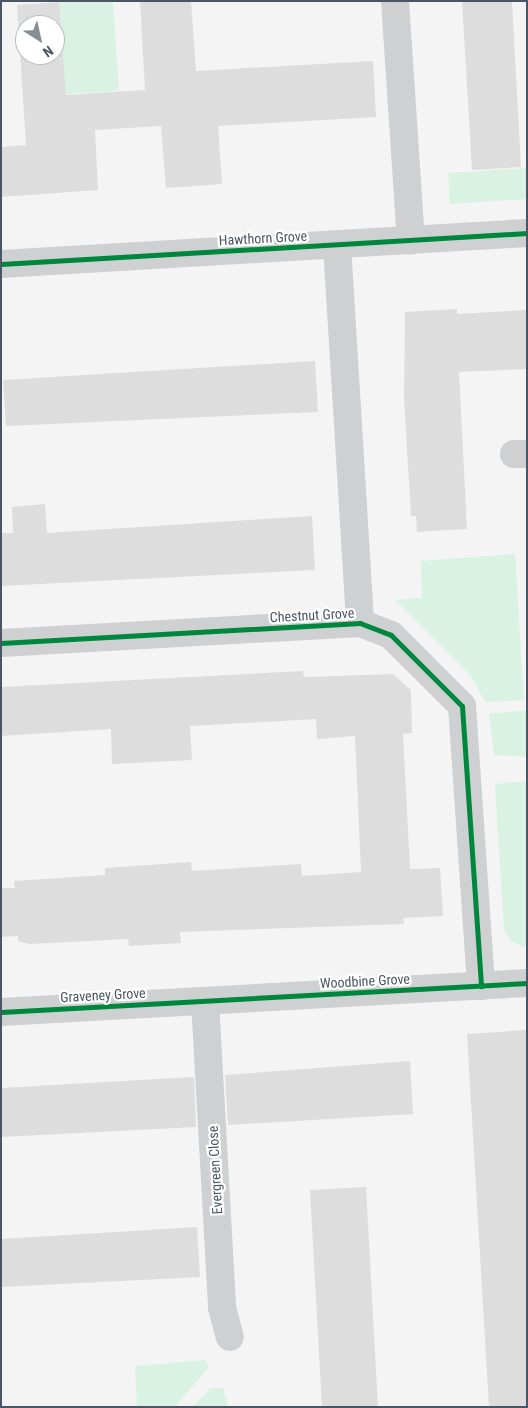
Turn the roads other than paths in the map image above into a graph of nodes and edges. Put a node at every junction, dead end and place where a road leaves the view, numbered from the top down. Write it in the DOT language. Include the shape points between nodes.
graph roads {
  1 [pos="395,1"];
  2 [pos="527,233"];
  3 [pos="411,240"];
  4 [pos="337,245"];
  5 [pos="1,264"];
  6 [pos="360,624"];
  7 [pos="1,643"];
  8 [pos="527,983"];
  9 [pos="481,986"];
  10 [pos="205,1002"];
  11 [pos="1,1012"];
  12 [pos="230,1337"];
  1 -- 3 [label="street"];
  2 -- 3 [label="street, Hawthorn Grove"];
  3 -- 4 [label="street, Hawthorn Grove"];
  4 -- 5 [label="street, Hawthorn Grove"];
  4 -- 6 [label="street"];
  6 -- 7 [label="street, Chestnut Grove"];
  6 -- 9 [label="street, Chestnut Grove" via="391,635 462,706"];
  8 -- 9 [label="street, Woodbine Grove"];
  9 -- 10 [label="street, Woodbine Grove"];
  10 -- 11 [label="street, Graveney Grove"];
  10 -- 12 [label="street, Evergreen Close" via="222,1308"];
}
